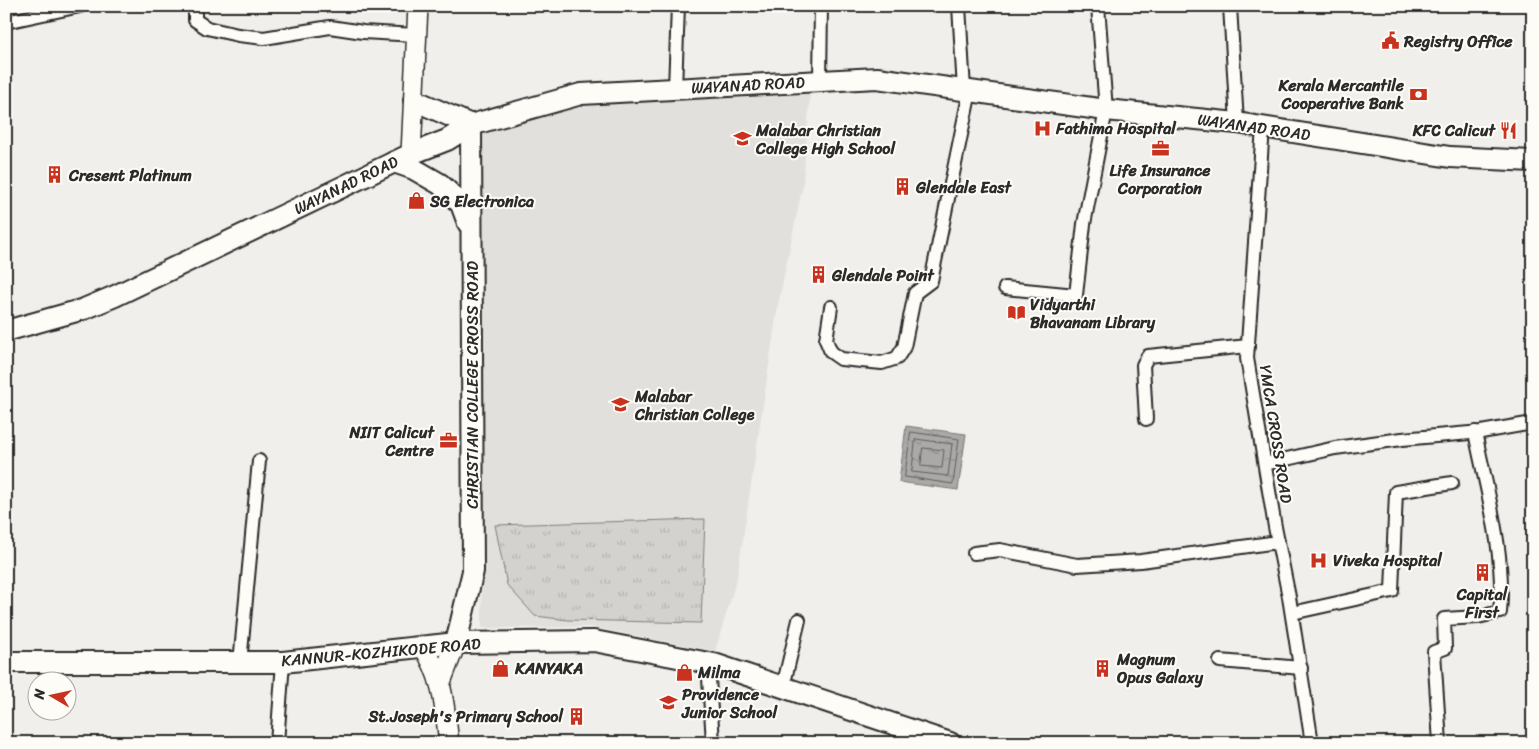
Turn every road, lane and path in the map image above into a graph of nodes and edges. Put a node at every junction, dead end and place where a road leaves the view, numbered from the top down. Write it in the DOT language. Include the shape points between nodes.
graph roads {
  1 [pos="80,6"];
  2 [pos="195,6"];
  3 [pos="418,6"];
  4 [pos="678,6"];
  5 [pos="820,6"];
  6 [pos="959,6"];
  7 [pos="1098,6"];
  8 [pos="1230,6"];
  9 [pos="6,22"];
  10 [pos="416,35"];
  11 [pos="820,81"];
  12 [pos="675,88"];
  13 [pos="967,90"];
  14 [pos="414,100"];
  15 [pos="1106,110"];
  16 [pos="1237,123"];
  17 [pos="471,125"];
  18 [pos="1263,127"];
  19 [pos="403,158"];
  20 [pos="1533,161"];
  21 [pos="471,230"];
  22 [pos="1005,288"];
  23 [pos="830,307"];
  24 [pos="6,331"];
  25 [pos="1248,346"];
  26 [pos="1146,419"];
  27 [pos="1533,423"];
  28 [pos="1475,432"];
  29 [pos="259,461"];
  30 [pos="1265,464"];
  31 [pos="1452,483"];
  32 [pos="1278,542"];
  33 [pos="974,553"];
  34 [pos="1292,613"];
  35 [pos="799,620"];
  36 [pos="456,643"];
  37 [pos="423,646"];
  38 [pos="6,662"];
  39 [pos="283,662"];
  40 [pos="708,662"];
  41 [pos="1220,662"];
  42 [pos="240,663"];
  43 [pos="1301,668"];
  44 [pos="440,682"];
  45 [pos="783,687"];
  46 [pos="277,743"];
  47 [pos="448,743"];
  48 [pos="713,743"];
  49 [pos="950,743"];
  50 [pos="1312,743"];
  51 [pos="1440,743"];
  1 -- 9 [label="street"];
  2 -- 10 [label="street" via="195,20 207,28 238,35 264,38 330,27"];
  3 -- 10 [label="main road"];
  4 -- 12 [label="street"];
  5 -- 11 [label="street"];
  6 -- 13 [label="street"];
  7 -- 15 [label="street"];
  8 -- 16 [label="street"];
  10 -- 14 [label="main road"];
  11 -- 12 [label="main road, WAYANAD ROAD"];
  11 -- 13 [label="main road, WAYANAD ROAD" via="877,78"];
  12 -- 17 [label="main road, WAYANAD ROAD" via="581,94"];
  13 -- 15 [label="main road, WAYANAD ROAD"];
  13 -- 23 [label="street" via="931,281 915,293 904,347 897,358 882,363 841,359 831,352 826,340"];
  14 -- 17 [label="main road"];
  14 -- 19 [label="main road"];
  15 -- 16 [label="main road, WAYANAD ROAD"];
  15 -- 22 [label="street" via="1084,224 1076,295"];
  16 -- 18 [label="main road, WAYANAD ROAD"];
  17 -- 19 [label="main road, WAYANAD ROAD" via="447,140"];
  17 -- 21 [label="main road, CHRISTIAN COLLEGE CROSS ROAD"];
  18 -- 20 [label="main road, WAYANAD ROAD" via="1450,157"];
  18 -- 25 [label="street, YMCA CROSS ROAD"];
  19 -- 21 [label="main road" via="414,169 440,184 461,204"];
  19 -- 24 [label="main road, WAYANAD ROAD" via="115,296 84,309"];
  21 -- 36 [label="main road, CHRISTIAN COLLEGE CROSS ROAD" via="473,571"];
  25 -- 26 [label="street" via="1148,356 1143,365"];
  25 -- 30 [label="street, YMCA CROSS ROAD" via="1247,358"];
  27 -- 28 [label="street"];
  28 -- 30 [label="street" via="1335,448"];
  28 -- 51 [label="street" via="1495,531 1502,592 1500,612 1444,619 1445,648 1434,652"];
  29 -- 42 [label="street"];
  30 -- 32 [label="street, YMCA CROSS ROAD"];
  31 -- 34 [label="street" via="1396,492 1392,591"];
  32 -- 33 [label="street" via="1141,561 1077,565 1000,550"];
  32 -- 34 [label="street, YMCA CROSS ROAD"];
  34 -- 43 [label="street, YMCA CROSS ROAD"];
  35 -- 45 [label="street"];
  36 -- 37 [label="main road, KANNUR-KOZHIKODE ROAD"];
  36 -- 40 [label="main road, KANNUR-KOZHIKODE ROAD" via="594,641"];
  36 -- 44 [label="main road"];
  37 -- 39 [label="main road, KANNUR-KOZHIKODE ROAD"];
  37 -- 44 [label="main road" via="434,663"];
  38 -- 42 [label="main road, KANNUR-KOZHIKODE ROAD"];
  39 -- 42 [label="main road, KANNUR-KOZHIKODE ROAD"];
  39 -- 46 [label="street"];
  40 -- 45 [label="main road, KANNUR-KOZHIKODE ROAD"];
  40 -- 48 [label="street"];
  41 -- 43 [label="street"];
  43 -- 50 [label="street, YMCA CROSS ROAD"];
  44 -- 47 [label="main road"];
  45 -- 49 [label="main road, KANNUR-KOZHIKODE ROAD"];
}
